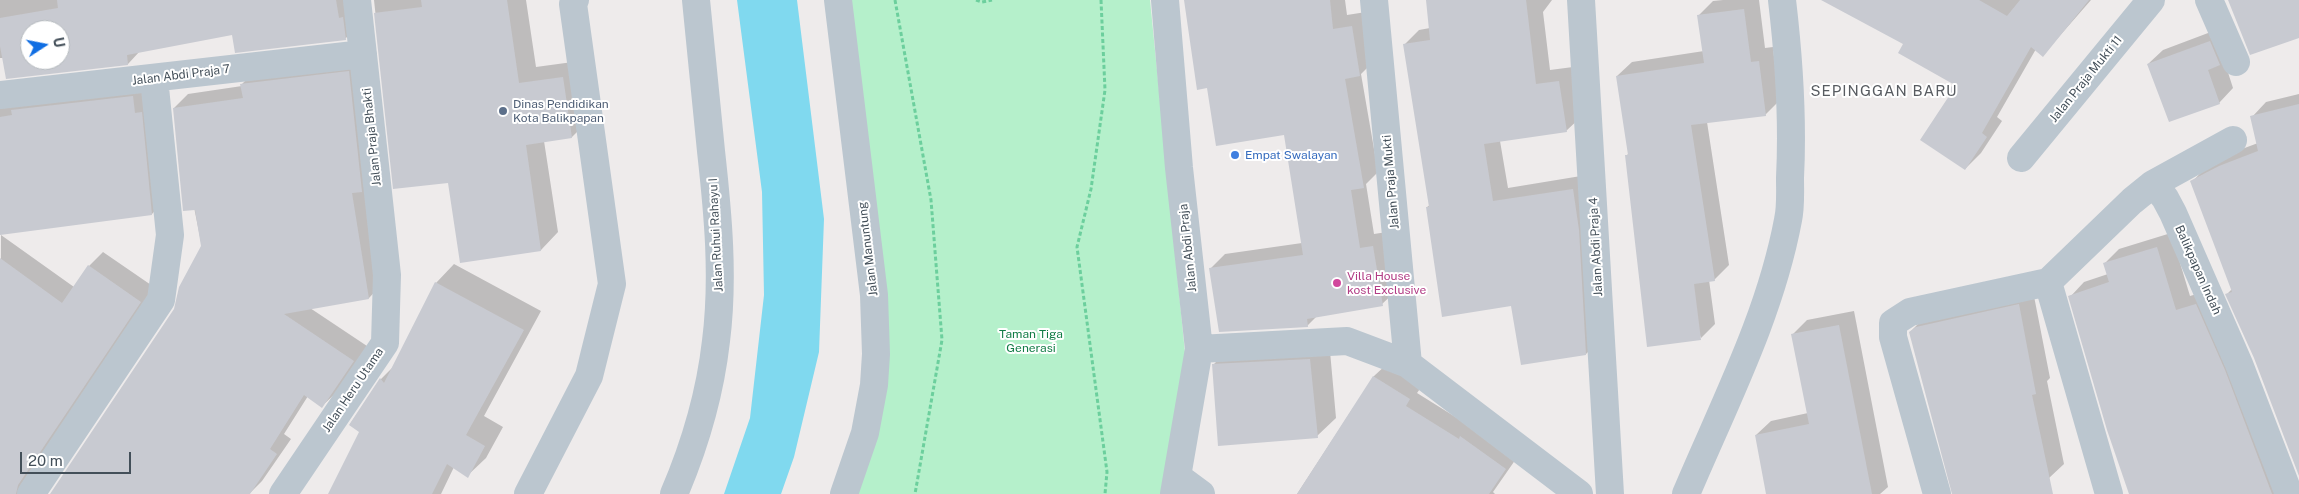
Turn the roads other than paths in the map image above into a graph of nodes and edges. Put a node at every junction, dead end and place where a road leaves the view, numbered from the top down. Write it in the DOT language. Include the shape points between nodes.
graph roads {
  1 [pos="357,0"];
  2 [pos="575,0"];
  3 [pos="696,0"];
  4 [pos="838,0"];
  5 [pos="1165,0"];
  6 [pos="1374,0"];
  7 [pos="1581,0"];
  8 [pos="1782,0"];
  9 [pos="2151,0"];
  10 [pos="2209,0"];
  11 [pos="363,54"];
  12 [pos="2236,62"];
  13 [pos="154,78"];
  14 [pos="0,95"];
  15 [pos="2233,140"];
  16 [pos="2021,158"];
  17 [pos="2153,184"];
  18 [pos="387,274"];
  19 [pos="2048,282"];
  20 [pos="1199,349"];
  21 [pos="1408,364"];
  22 [pos="1176,486"];
  23 [pos="30,494"];
  24 [pos="283,494"];
  25 [pos="528,494"];
  26 [pos="674,494"];
  27 [pos="844,494"];
  28 [pos="1201,494"];
  29 [pos="1579,494"];
  30 [pos="1610,494"];
  31 [pos="1686,494"];
  32 [pos="1937,494"];
  33 [pos="2109,494"];
  34 [pos="2289,494"];
  1 -- 11 [label="street, Jalan Praja Bhakti"];
  2 -- 25 [label="street" via="612,284 589,376"];
  3 -- 26 [label="street, Jalan Ruhui Rahayu I" via="718,216 720,279 716,341 704,407 691,454"];
  4 -- 27 [label="street, Jalan Manuntung" via="874,295 876,354 865,433"];
  5 -- 20 [label="street, Jalan Abdi Praja"];
  6 -- 21 [label="street, Jalan Praja Mukti"];
  7 -- 30 [label="street, Jalan Abdi Praja 4"];
  8 -- 31 [label="street" via="1792,143 1788,218 1774,282 1749,349"];
  9 -- 16 [label="street, Jalan Praja Mukti 11"];
  10 -- 12 [label="street"];
  11 -- 13 [label="street, Jalan Abdi Praja 7"];
  11 -- 18 [label="street, Jalan Praja Bhakti"];
  13 -- 14 [label="street, Jalan Abdi Praja 7"];
  13 -- 23 [label="street" via="170,235 161,300"];
  15 -- 17 [label="street"];
  17 -- 19 [label="street"];
  17 -- 34 [label="street, Balikpapan Indah" via="2165,198 2185,239 2240,364"];
  18 -- 24 [label="street, Jalan Heru Utama" via="385,343"];
  19 -- 32 [label="street" via="1910,312 1893,323 1893,337"];
  19 -- 33 [label="street"];
  20 -- 21 [label="street" via="1346,341"];
  20 -- 22 [label="street, Jalan Abdi Praja"];
  21 -- 29 [label="street"];
  22 -- 28 [label="street"];
}
